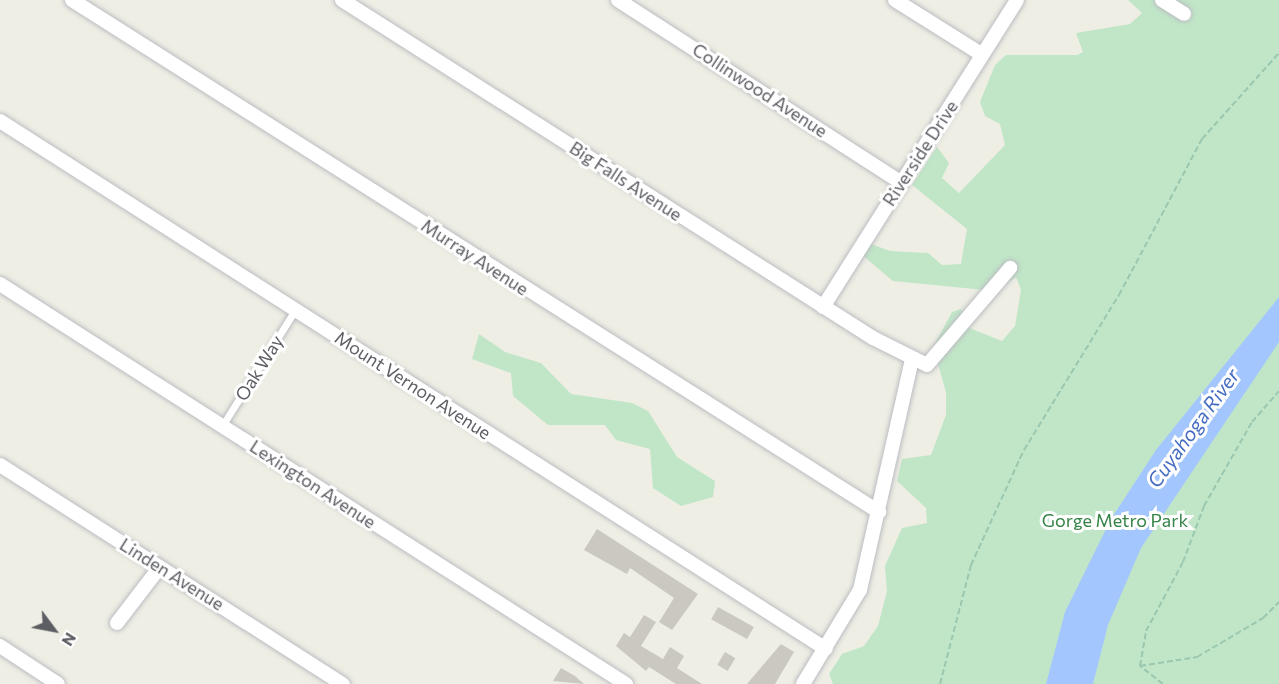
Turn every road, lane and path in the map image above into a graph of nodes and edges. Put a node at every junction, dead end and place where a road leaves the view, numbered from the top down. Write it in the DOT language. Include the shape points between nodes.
graph roads {
  1 [pos="72,0"];
  2 [pos="342,0"];
  3 [pos="618,0"];
  4 [pos="895,0"];
  5 [pos="1017,0"];
  6 [pos="1162,0"];
  7 [pos="1185,14"];
  8 [pos="1279,53"];
  9 [pos="981,54"];
  10 [pos="0,121"];
  11 [pos="900,182"];
  12 [pos="1010,268"];
  13 [pos="0,284"];
  14 [pos="823,307"];
  15 [pos="295,310"];
  16 [pos="912,359"];
  17 [pos="1279,391"];
  18 [pos="222,426"];
  19 [pos="0,465"];
  20 [pos="879,512"];
  21 [pos="159,568"];
  22 [pos="1279,602"];
  23 [pos="117,623"];
  24 [pos="0,646"];
  25 [pos="826,649"];
  26 [pos="1140,666"];
  27 [pos="58,684"];
  28 [pos="343,684"];
  29 [pos="626,684"];
  30 [pos="803,684"];
  31 [pos="940,684"];
  32 [pos="1163,684"];
  1 -- 20 [label="street, Murray Avenue"];
  2 -- 14 [label="street, Big Falls Avenue"];
  3 -- 11 [label="street, Collinwood Avenue"];
  4 -- 9 [label="street"];
  5 -- 9 [label="street, Riverside Drive"];
  6 -- 7 [label="street"];
  8 -- 31 [label="path" via="1202,139 1119,296 1024,450 971,565"];
  9 -- 11 [label="street, Riverside Drive"];
  10 -- 15 [label="street, Mount Vernon Avenue"];
  11 -- 14 [label="street, Riverside Drive"];
  12 -- 16 [label="street" via="927,365"];
  13 -- 18 [label="street, Lexington Avenue"];
  14 -- 16 [label="street, Big Falls Avenue"];
  15 -- 18 [label="lane, Oak Way"];
  15 -- 25 [label="street, Mount Vernon Avenue"];
  16 -- 20 [label="street"];
  17 -- 26 [label="path" via="1252,422 1204,506 1184,562 1146,631"];
  18 -- 29 [label="street, Lexington Avenue"];
  19 -- 21 [label="street, Linden Avenue"];
  20 -- 25 [label="street" via="860,590"];
  21 -- 23 [label="street"];
  21 -- 28 [label="street, Linden Avenue"];
  22 -- 26 [label="path" via="1263,618 1197,657"];
  24 -- 27 [label="street"];
  25 -- 30 [label="street"];
  26 -- 32 [label="path"];
}
